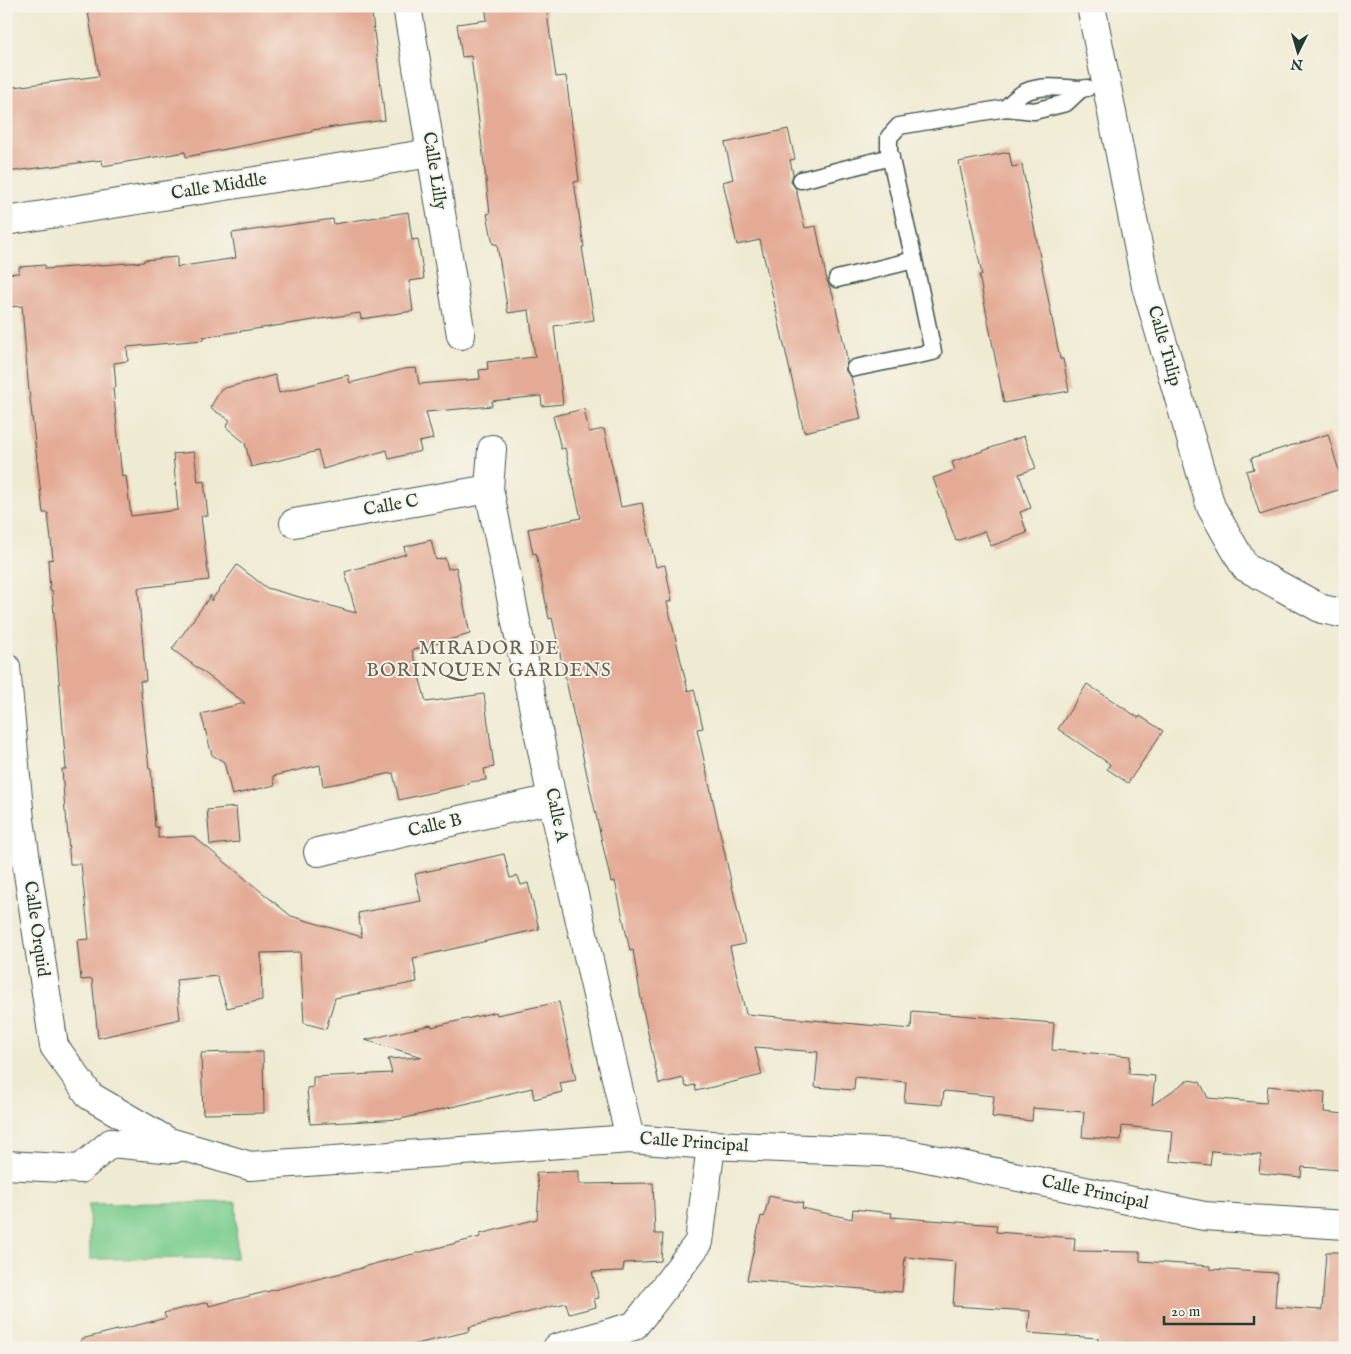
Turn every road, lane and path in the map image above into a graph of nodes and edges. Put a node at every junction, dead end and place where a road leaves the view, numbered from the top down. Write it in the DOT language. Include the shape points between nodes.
graph roads {
  1 [pos="407,6"];
  2 [pos="1091,6"];
  3 [pos="1094,86"];
  4 [pos="431,153"];
  5 [pos="891,158"];
  6 [pos="801,180"];
  7 [pos="6,221"];
  8 [pos="914,260"];
  9 [pos="837,279"];
  10 [pos="461,335"];
  11 [pos="855,368"];
  12 [pos="492,449"];
  13 [pos="489,489"];
  14 [pos="294,523"];
  15 [pos="1345,614"];
  16 [pos="6,666"];
  17 [pos="552,799"];
  18 [pos="13,821"];
  19 [pos="318,852"];
  20 [pos="69,1066"];
  21 [pos="630,1139"];
  22 [pos="711,1145"];
  23 [pos="203,1152"];
  24 [pos="6,1165"];
  25 [pos="1345,1225"];
  26 [pos="557,1348"];
  1 -- 4 [label="street, Calle Lilly"];
  2 -- 3 [label="street, Calle Tulip"];
  3 -- 5 [label="lane" via="1066,103 1034,111 1006,108 899,126 889,137"];
  3 -- 15 [label="street, Calle Tulip" via="1146,286 1211,507 1245,567 1322,609"];
  4 -- 7 [label="street, Calle Middle"];
  4 -- 10 [label="street, Calle Lilly"];
  5 -- 6 [label="lane"];
  5 -- 8 [label="lane"];
  8 -- 9 [label="lane"];
  8 -- 11 [label="lane" via="933,352"];
  12 -- 13 [label="street, Calle A"];
  13 -- 14 [label="street, Calle C"];
  13 -- 17 [label="street, Calle A"];
  16 -- 18 [label="street, Calle Orquid"];
  17 -- 19 [label="street, Calle B"];
  17 -- 21 [label="street, Calle A"];
  18 -- 20 [label="street, Calle Orquid" via="54,1046"];
  20 -- 23 [label="street, Calle Principal" via="90,1096 169,1142"];
  21 -- 22 [label="street, Calle Principal"];
  21 -- 23 [label="street, Calle Principal" via="250,1166"];
  22 -- 25 [label="street, Calle Principal" via="904,1153 1204,1216"];
  22 -- 26 [label="street" via="699,1242 634,1326"];
  23 -- 24 [label="street" via="111,1143 80,1169"];
}
